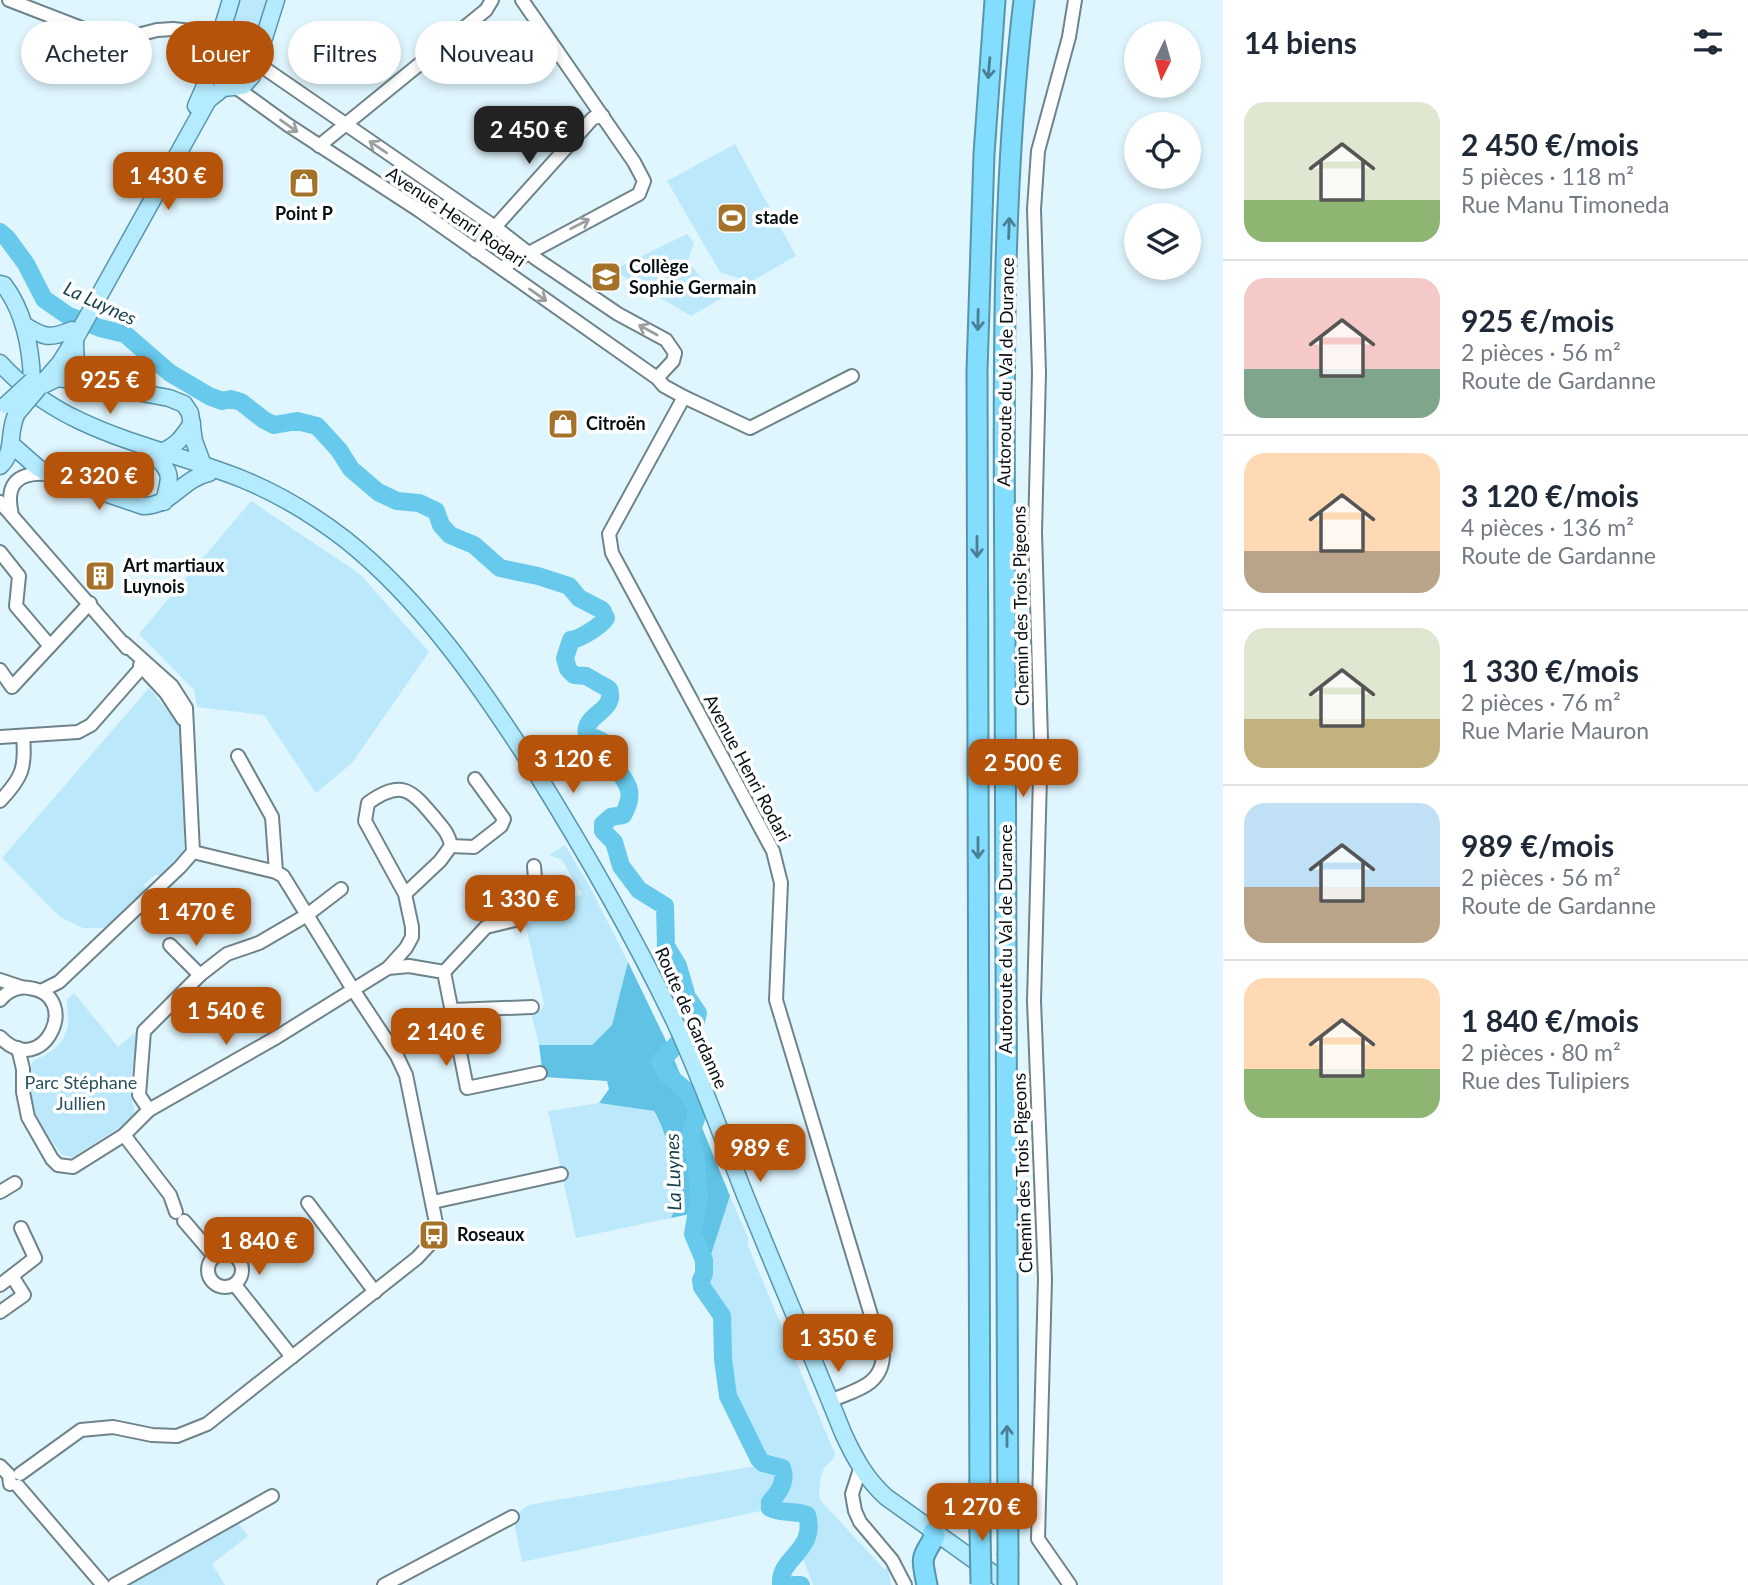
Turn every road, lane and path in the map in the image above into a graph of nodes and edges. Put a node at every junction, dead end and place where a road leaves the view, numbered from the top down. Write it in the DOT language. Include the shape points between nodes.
graph roads {
  1 [pos="9,0"];
  2 [pos="231,0"];
  3 [pos="276,0"];
  4 [pos="492,0"];
  5 [pos="522,0"];
  6 [pos="995,0"];
  7 [pos="1024,0"];
  8 [pos="1076,0"];
  9 [pos="225,21"];
  10 [pos="270,21"];
  11 [pos="166,30"];
  12 [pos="274,75"];
  13 [pos="205,84"];
  14 [pos="230,84"];
  15 [pos="246,84"];
  16 [pos="234,86"];
  17 [pos="603,116"];
  18 [pos="346,126"];
  19 [pos="319,146"];
  20 [pos="495,227"];
  21 [pos="476,251"];
  22 [pos="527,252"];
  23 [pos="501,268"];
  24 [pos="0,284"];
  25 [pos="91,304"];
  26 [pos="24,326"];
  27 [pos="75,334"];
  28 [pos="0,363"];
  29 [pos="0,371"];
  30 [pos="852,376"];
  31 [pos="657,378"];
  32 [pos="92,383"];
  33 [pos="35,384"];
  34 [pos="684,397"];
  35 [pos="7,421"];
  36 [pos="192,423"];
  37 [pos="159,455"];
  38 [pos="1,465"];
  39 [pos="206,469"];
  40 [pos="43,470"];
  41 [pos="0,502"];
  42 [pos="164,502"];
  43 [pos="12,515"];
  44 [pos="0,552"];
  45 [pos="90,603"];
  46 [pos="124,643"];
  47 [pos="50,646"];
  48 [pos="142,667"];
  49 [pos="0,670"];
  50 [pos="187,726"];
  51 [pos="23,736"];
  52 [pos="0,737"];
  53 [pos="238,756"];
  54 [pos="475,779"];
  55 [pos="0,801"];
  56 [pos="452,846"];
  57 [pos="193,852"];
  58 [pos="534,866"];
  59 [pos="276,872"];
  60 [pos="341,889"];
  61 [pos="405,894"];
  62 [pos="307,915"];
  63 [pos="170,945"];
  64 [pos="388,968"];
  65 [pos="444,972"];
  66 [pos="200,975"];
  67 [pos="0,980"];
  68 [pos="59,982"];
  69 [pos="22,987"];
  70 [pos="354,991"];
  71 [pos="41,992"];
  72 [pos="1,993"];
  73 [pos="532,1007"];
  74 [pos="55,1009"];
  75 [pos="452,1010"];
  76 [pos="0,1037"];
  77 [pos="18,1048"];
  78 [pos="34,1048"];
  79 [pos="23,1069"];
  80 [pos="540,1073"];
  81 [pos="149,1110"];
  82 [pos="124,1135"];
  83 [pos="561,1174"];
  84 [pos="15,1183"];
  85 [pos="0,1192"];
  86 [pos="433,1202"];
  87 [pos="308,1203"];
  88 [pos="21,1228"];
  89 [pos="214,1255"];
  90 [pos="12,1276"];
  91 [pos="0,1285"];
  92 [pos="235,1285"];
  93 [pos="375,1292"];
  94 [pos="0,1312"];
  95 [pos="292,1357"];
  96 [pos="831,1402"];
  97 [pos="861,1466"];
  98 [pos="9,1480"];
  99 [pos="272,1496"];
  100 [pos="512,1517"];
  101 [pos="932,1538"];
  102 [pos="951,1543"];
  103 [pos="97,1583"];
  104 [pos="114,1585"];
  105 [pos="384,1585"];
  106 [pos="905,1585"];
  107 [pos="927,1585"];
  108 [pos="981,1585"];
  109 [pos="1009,1585"];
  110 [pos="1070,1585"];
  1 -- 11 [label="street" via="113,38"];
  2 -- 9 [label="main road"];
  3 -- 10 [label="main road"];
  4 -- 18 [label="street" via="486,10"];
  5 -- 17 [label="street"];
  6 -- 108 [label="highway, Autoroute du Val de Durance, one-way, bridge" via="984,155 977,384"];
  109 -- 7 [label="highway, Autoroute du Val de Durance, one-way, bridge" via="1005,430 1009,209"];
  8 -- 110 [label="street, Chemin des Trois Pigeons" via="1038,151 1034,209 1041,740 1034,1001 1045,1279 1038,1539"];
  12 -- 18 [label="street, Avenue Henri Rodari"];
  13 -- 25 [label="main road"];
  14 -- 16 [label="main road"];
  15 -- 16 [label="main road"];
  16 -- 19 [label="street, Avenue Henri Rodari, one-way"];
  16 -- 25 [label="main road" via="208,100"];
  17 -- 20 [label="street" via="593,118"];
  22 -- 17 [label="street, one-way" via="639,194 644,181"];
  18 -- 19 [label="street"];
  20 -- 18 [label="street, Avenue Henri Rodari, one-way"];
  19 -- 21 [label="street, Avenue Henri Rodari"];
  20 -- 21 [label="street"];
  20 -- 22 [label="street, Avenue Henri Rodari"];
  21 -- 23 [label="street, Avenue Henri Rodari"];
  22 -- 23 [label="street"];
  31 -- 22 [label="street, Avenue Henri Rodari, one-way" via="675,353 666,340 618,314"];
  23 -- 31 [label="street, Avenue Henri Rodari, one-way"];
  24 -- 26 [label="main road" via="16,300"];
  25 -- 27 [label="main road"];
  26 -- 27 [label="main road" via="41,336"];
  26 -- 33 [label="main road"];
  27 -- 32 [label="main road" via="79,372"];
  27 -- 33 [label="main road" via="60,363"];
  28 -- 37 [label="main road, Route de Gardanne" via="46,403 70,417"];
  29 -- 37 [label="main road, Route de Gardanne" via="67,423 107,441"];
  30 -- 34 [label="street, Avenue Henri Rodari" via="750,428"];
  31 -- 34 [label="street, Avenue Henri Rodari"];
  32 -- 33 [label="main road" via="58,378"];
  32 -- 36 [label="main road" via="184,404"];
  33 -- 35 [label="main road, bridge"];
  34 -- 96 [label="street, Avenue Henri Rodari" via="608,534 612,553 773,851 780,883 776,1000 883,1354 880,1370 871,1382"];
  35 -- 38 [label="main road" via="8,458"];
  35 -- 40 [label="main road"];
  36 -- 37 [label="main road" via="181,440"];
  36 -- 39 [label="main road" via="197,452"];
  37 -- 39 [label="main road, Route de Gardanne"];
  37 -- 42 [label="main road" via="170,478"];
  38 -- 40 [label="main road"];
  39 -- 42 [label="main road"];
  39 -- 96 [label="main road, Route de Gardanne" via="285,505 370,568 469,680 534,770 612,898 676,1025"];
  40 -- 42 [label="main road" via="143,506"];
  40 -- 43 [label="street" via="14,484 8,501"];
  41 -- 43 [label="street"];
  43 -- 45 [label="street"];
  44 -- 47 [label="street" via="19,576 16,606"];
  45 -- 46 [label="street"];
  45 -- 47 [label="street"];
  46 -- 48 [label="street"];
  46 -- 50 [label="street" via="182,699"];
  47 -- 49 [label="street" via="12,687"];
  48 -- 50 [label="street"];
  48 -- 51 [label="street" via="91,725 78,732"];
  50 -- 57 [label="street"];
  51 -- 52 [label="street"];
  51 -- 55 [label="street" via="21,776"];
  53 -- 59 [label="street" via="272,817"];
  54 -- 56 [label="street" via="504,819 474,847"];
  56 -- 61 [label="street"];
  56 -- 61 [label="street" via="449,835 414,793 395,791 368,803 365,821"];
  57 -- 59 [label="street"];
  57 -- 68 [label="street"];
  58 -- 65 [label="street" via="535,878 519,919 486,927"];
  59 -- 62 [label="street" via="290,885"];
  60 -- 62 [label="street"];
  61 -- 64 [label="street" via="412,937"];
  62 -- 66 [label="street" via="259,943 227,954"];
  62 -- 70 [label="street"];
  63 -- 66 [label="street"];
  64 -- 65 [label="street"];
  64 -- 70 [label="street"];
  65 -- 75 [label="street"];
  66 -- 81 [label="street" via="144,1031 139,1095"];
  67 -- 69 [label="street"];
  68 -- 71 [label="street"];
  68 -- 74 [label="street"];
  69 -- 71 [label="street"];
  69 -- 72 [label="street"];
  70 -- 81 [label="street"];
  70 -- 86 [label="street" via="406,1075"];
  71 -- 74 [label="street"];
  73 -- 75 [label="street"];
  74 -- 78 [label="street" via="54,1030"];
  75 -- 80 [label="street" via="467,1088"];
  76 -- 77 [label="street"];
  77 -- 78 [label="street"];
  77 -- 79 [label="street"];
  78 -- 79 [label="street"];
  79 -- 82 [label="street" via="29,1116 58,1165 74,1167"];
  81 -- 82 [label="street"];
  82 -- 89 [label="street" via="170,1195 180,1217"];
  83 -- 86 [label="street"];
  84 -- 85 [label="street"];
  86 -- 93 [label="street" via="436,1223 430,1244"];
  87 -- 93 [label="street"];
  88 -- 90 [label="street" via="35,1258"];
  89 -- 92 [label="street" via="207,1266 210,1280 220,1288"];
  89 -- 92 [label="street" via="228,1252 239,1259 243,1272"];
  90 -- 91 [label="street"];
  90 -- 94 [label="street" via="24,1295"];
  92 -- 95 [label="street"];
  93 -- 95 [label="street"];
  95 -- 98 [label="street" via="207,1424 177,1436 113,1427 81,1430"];
  96 -- 97 [label="main road, Route de Gardanne"];
  97 -- 101 [label="main road, Route de Gardanne" via="877,1489"];
  97 -- 106 [label="street" via="852,1494 855,1511"];
  98 -- 103 [label="street"];
  99 -- 104 [label="street"];
  100 -- 105 [label="street"];
  101 -- 102 [label="highway"];
  101 -- 107 [label="highway" via="922,1564"];
  102 -- 109 [label="main road"];
}
